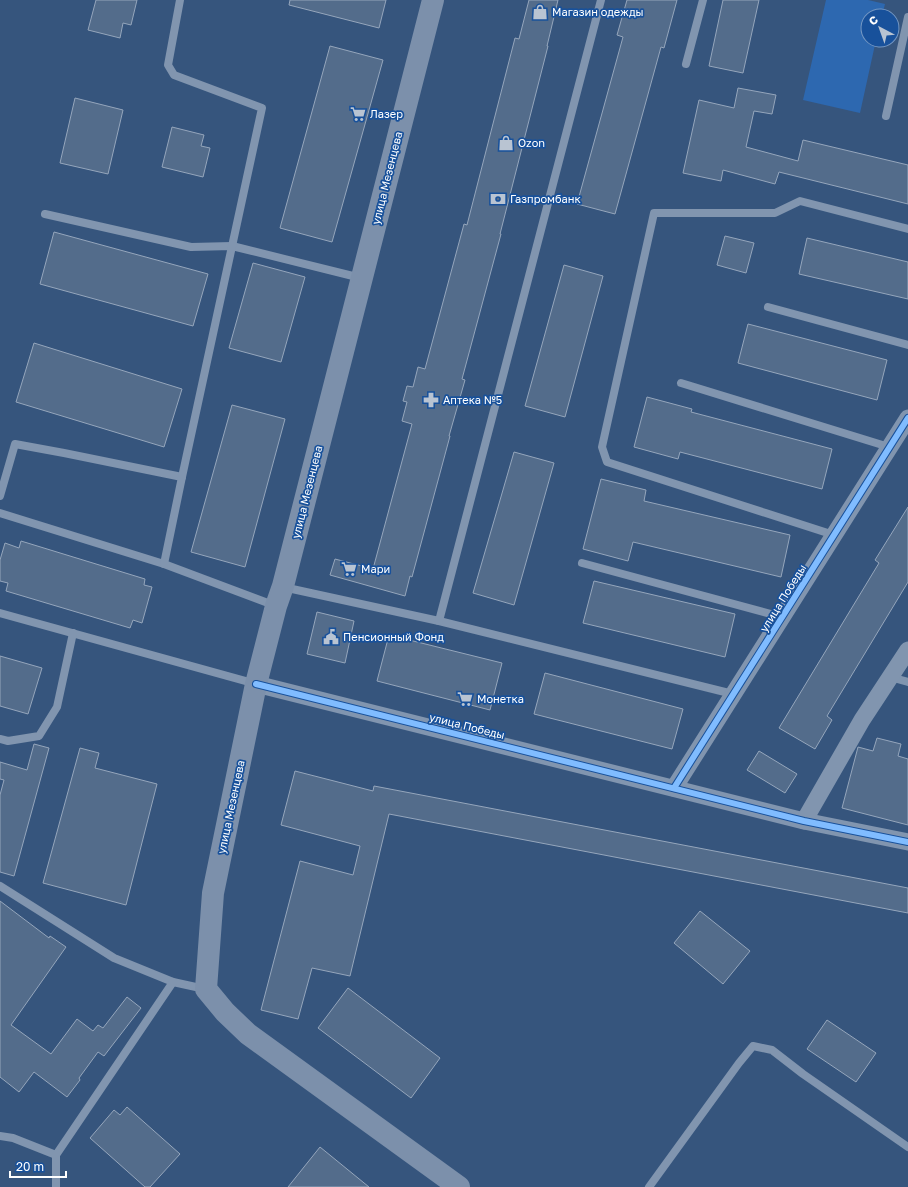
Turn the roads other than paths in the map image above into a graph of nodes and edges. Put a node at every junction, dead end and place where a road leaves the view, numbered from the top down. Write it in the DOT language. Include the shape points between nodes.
graph roads {
  1 [pos="180,0"];
  2 [pos="433,0"];
  3 [pos="601,0"];
  4 [pos="703,0"];
  5 [pos="908,18"];
  6 [pos="686,64"];
  7 [pos="886,116"];
  8 [pos="45,214"];
  9 [pos="908,229"];
  10 [pos="232,246"];
  11 [pos="361,278"];
  12 [pos="768,307"];
  13 [pos="908,346"];
  14 [pos="681,383"];
  15 [pos="908,418"];
  16 [pos="889,447"];
  17 [pos="182,477"];
  18 [pos="0,496"];
  19 [pos="0,513"];
  20 [pos="834,535"];
  21 [pos="582,563"];
  22 [pos="164,564"];
  23 [pos="279,596"];
  24 [pos="0,613"];
  25 [pos="782,617"];
  26 [pos="439,621"];
  27 [pos="73,633"];
  28 [pos="908,650"];
  29 [pos="890,677"];
  30 [pos="908,682"];
  31 [pos="256,684"];
  32 [pos="734,694"];
  33 [pos="0,739"];
  34 [pos="674,788"];
  35 [pos="804,821"];
  36 [pos="908,842"];
  37 [pos="0,886"];
  38 [pos="173,982"];
  39 [pos="206,989"];
  40 [pos="0,1136"];
  41 [pos="908,1147"];
  42 [pos="56,1155"];
  43 [pos="56,1187"];
  44 [pos="459,1187"];
  45 [pos="649,1187"];
  1 -- 10 [label="lane" via="168,66 174,75 262,108"];
  2 -- 11 [label="main road, улица Мезенцева"];
  3 -- 26 [label="lane"];
  4 -- 6 [label="lane"];
  5 -- 7 [label="lane"];
  8 -- 10 [label="lane" via="191,247"];
  9 -- 20 [label="lane" via="800,201 775,213 654,213 602,447 607,462"];
  10 -- 11 [label="lane"];
  10 -- 17 [label="lane"];
  11 -- 23 [label="main road, улица Мезенцева"];
  12 -- 13 [label="lane"];
  14 -- 16 [label="lane"];
  15 -- 16 [label="street, улица Победы"];
  16 -- 20 [label="street, улица Победы"];
  17 -- 18 [label="lane" via="15,444"];
  17 -- 22 [label="lane"];
  19 -- 22 [label="lane"];
  20 -- 25 [label="street, улица Победы"];
  21 -- 25 [label="lane"];
  22 -- 23 [label="lane"];
  23 -- 26 [label="lane"];
  23 -- 31 [label="main road, улица Мезенцева"];
  24 -- 27 [label="lane"];
  25 -- 32 [label="street, улица Победы"];
  26 -- 32 [label="lane"];
  27 -- 31 [label="lane"];
  27 -- 33 [label="lane" via="57,707 39,736 8,741"];
  28 -- 29 [label="street"];
  29 -- 30 [label="lane"];
  29 -- 35 [label="street"];
  31 -- 34 [label="street, улица Победы"];
  31 -- 39 [label="main road, улица Мезенцева" via="213,893"];
  32 -- 34 [label="street, улица Победы"];
  34 -- 35 [label="street, улица Победы"];
  35 -- 36 [label="street, улица Победы"];
  37 -- 38 [label="lane" via="114,958"];
  38 -- 39 [label="lane"];
  38 -- 42 [label="lane"];
  39 -- 44 [label="main road" via="248,1034"];
  40 -- 42 [label="lane" via="13,1138"];
  41 -- 45 [label="lane" via="772,1050 753,1046"];
  42 -- 43 [label="lane"];
}
